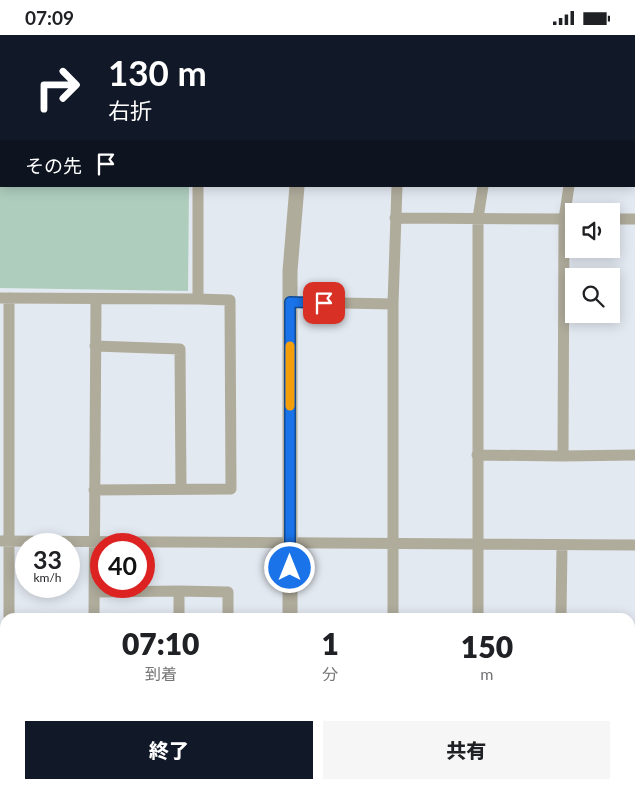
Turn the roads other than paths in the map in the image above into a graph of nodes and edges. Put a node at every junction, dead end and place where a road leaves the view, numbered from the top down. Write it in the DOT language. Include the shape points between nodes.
graph roads {
  1 [pos="198,187"];
  2 [pos="297,187"];
  3 [pos="397,187"];
  4 [pos="483,187"];
  5 [pos="569,187"];
  6 [pos="569,203"];
  7 [pos="396,218"];
  8 [pos="478,218"];
  9 [pos="565,219"];
  10 [pos="620,219"];
  11 [pos="635,219"];
  12 [pos="568,258"];
  13 [pos="4,298"];
  14 [pos="96,299"];
  15 [pos="198,299"];
  16 [pos="290,302"];
  17 [pos="393,304"];
  18 [pos="95,346"];
  19 [pos="477,455"];
  20 [pos="635,455"];
  21 [pos="563,456"];
  22 [pos="181,489"];
  23 [pos="94,490"];
  24 [pos="94,533"];
  25 [pos="4,541"];
  26 [pos="90,541"];
  27 [pos="155,542"];
  28 [pos="290,543"];
  29 [pos="393,544"];
  30 [pos="478,544"];
  31 [pos="562,545"];
  32 [pos="635,545"];
  33 [pos="155,591"];
  34 [pos="179,591"];
  35 [pos="94,598"];
  36 [pos="9,613"];
  37 [pos="94,613"];
  38 [pos="179,613"];
  39 [pos="228,613"];
  40 [pos="290,613"];
  41 [pos="393,613"];
  42 [pos="478,613"];
  43 [pos="562,613"];
  1 -- 15 [label="street"];
  2 -- 16 [label="street"];
  3 -- 7 [label="street"];
  4 -- 8 [label="street"];
  5 -- 6 [label="street"];
  7 -- 8 [label="street"];
  7 -- 17 [label="street"];
  8 -- 9 [label="street"];
  8 -- 19 [label="street"];
  10 -- 11 [label="street"];
  12 -- 21 [label="street"];
  13 -- 14 [label="street"];
  13 -- 25 [label="street"];
  14 -- 15 [label="street"];
  14 -- 18 [label="street"];
  15 -- 22 [label="street" via="230,300 231,489"];
  16 -- 17 [label="street"];
  16 -- 28 [label="street"];
  17 -- 29 [label="street"];
  18 -- 22 [label="street" via="180,349"];
  18 -- 23 [label="street"];
  19 -- 21 [label="street"];
  19 -- 30 [label="street"];
  20 -- 21 [label="street"];
  22 -- 23 [label="street"];
  23 -- 24 [label="street"];
  25 -- 26 [label="street"];
  25 -- 36 [label="street"];
  27 -- 28 [label="street"];
  28 -- 29 [label="street"];
  28 -- 40 [label="street"];
  29 -- 30 [label="street"];
  29 -- 41 [label="street"];
  30 -- 31 [label="street"];
  30 -- 42 [label="street"];
  31 -- 32 [label="street"];
  31 -- 43 [label="street"];
  33 -- 34 [label="street"];
  34 -- 38 [label="street"];
  34 -- 39 [label="street" via="228,592"];
  35 -- 37 [label="street"];
}
